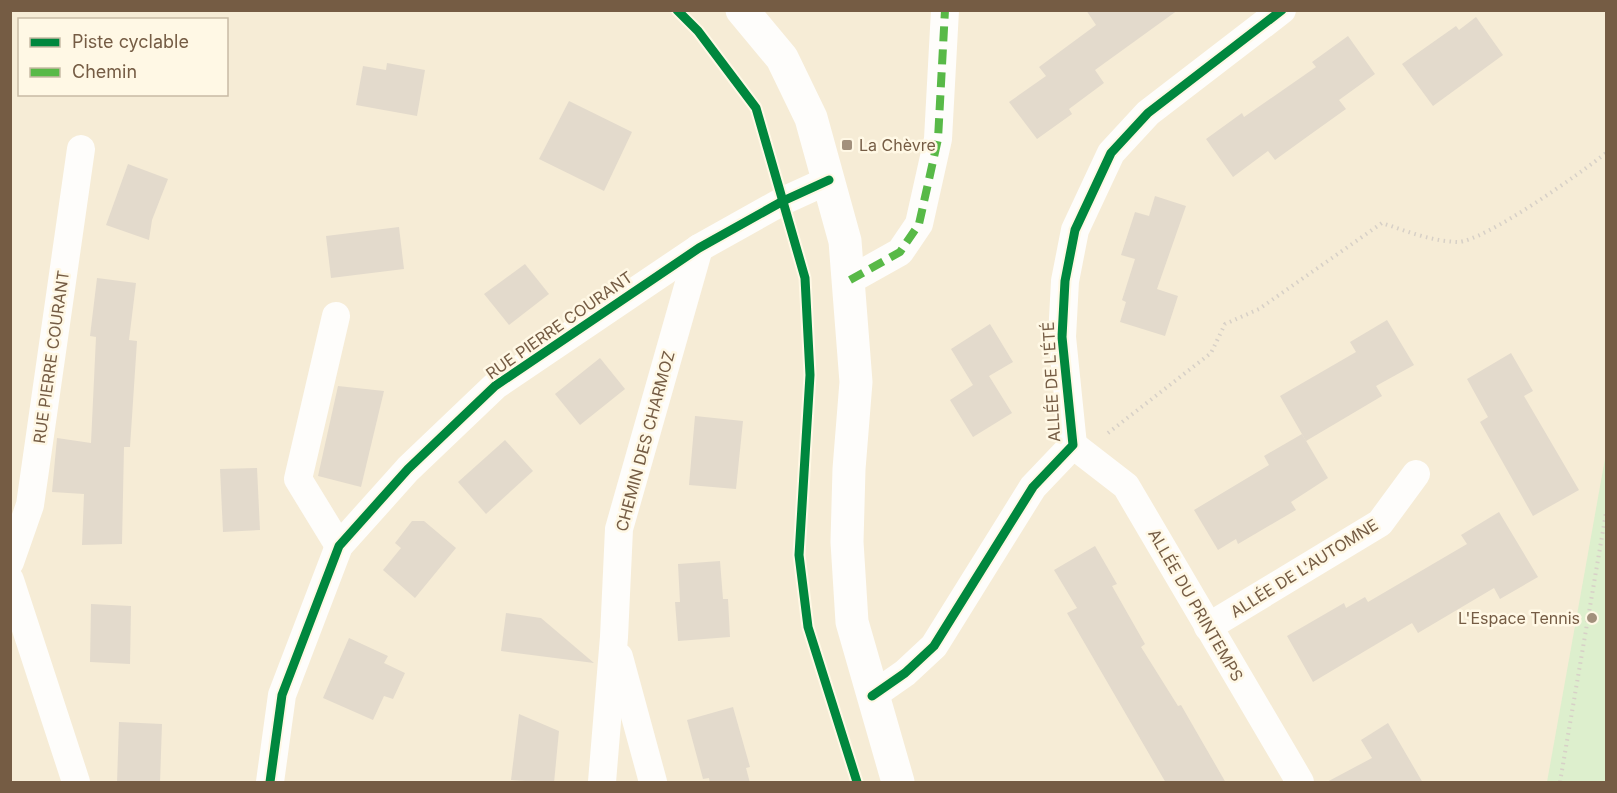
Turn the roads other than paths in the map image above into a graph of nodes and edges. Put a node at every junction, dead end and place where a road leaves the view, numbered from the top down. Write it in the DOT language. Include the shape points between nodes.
graph roads {
  1 [pos="741,10"];
  2 [pos="945,10"];
  3 [pos="1282,10"];
  4 [pos="81,149"];
  5 [pos="829,180"];
  6 [pos="699,248"];
  7 [pos="850,280"];
  8 [pos="336,316"];
  9 [pos="1079,449"];
  10 [pos="1416,474"];
  11 [pos="339,546"];
  12 [pos="10,562"];
  13 [pos="10,580"];
  14 [pos="1208,627"];
  15 [pos="614,637"];
  16 [pos="872,696"];
  17 [pos="76,783"];
  18 [pos="270,783"];
  19 [pos="602,783"];
  20 [pos="653,783"];
  21 [pos="898,783"];
  22 [pos="1300,783"];
  1 -- 5 [label="street" via="782,58 811,118"];
  2 -- 7 [label="street" via="938,139 919,224 900,252"];
  3 -- 9 [label="street, ALLÉE DE L'ÉTÉ" via="1148,113 1112,153 1075,230 1065,281 1062,337"];
  4 -- 12 [label="street, RUE PIERRE COURANT" via="30,505"];
  5 -- 6 [label="street, RUE PIERRE COURANT"];
  5 -- 7 [label="street" via="846,241"];
  6 -- 11 [label="street, RUE PIERRE COURANT" via="495,386 408,469"];
  6 -- 15 [label="street, CHEMIN DES CHARMOZ" via="619,529"];
  7 -- 16 [label="street" via="856,382 847,542 852,622"];
  8 -- 11 [label="street" via="298,479"];
  9 -- 14 [label="street, ALLÉE DU PRINTEMPS" via="1126,486"];
  9 -- 16 [label="street, ALLÉE DE L'ÉTÉ" via="1033,487 934,646"];
  10 -- 14 [label="street, ALLÉE DE L'AUTOMNE" via="1380,523"];
  11 -- 18 [label="street, RUE PIERRE COURANT" via="282,694"];
  13 -- 17 [label="street"];
  14 -- 22 [label="street, ALLÉE DU PRINTEMPS"];
  15 -- 19 [label="street, CHEMIN DES CHARMOZ"];
  15 -- 20 [label="street"];
  16 -- 21 [label="street"];
}
